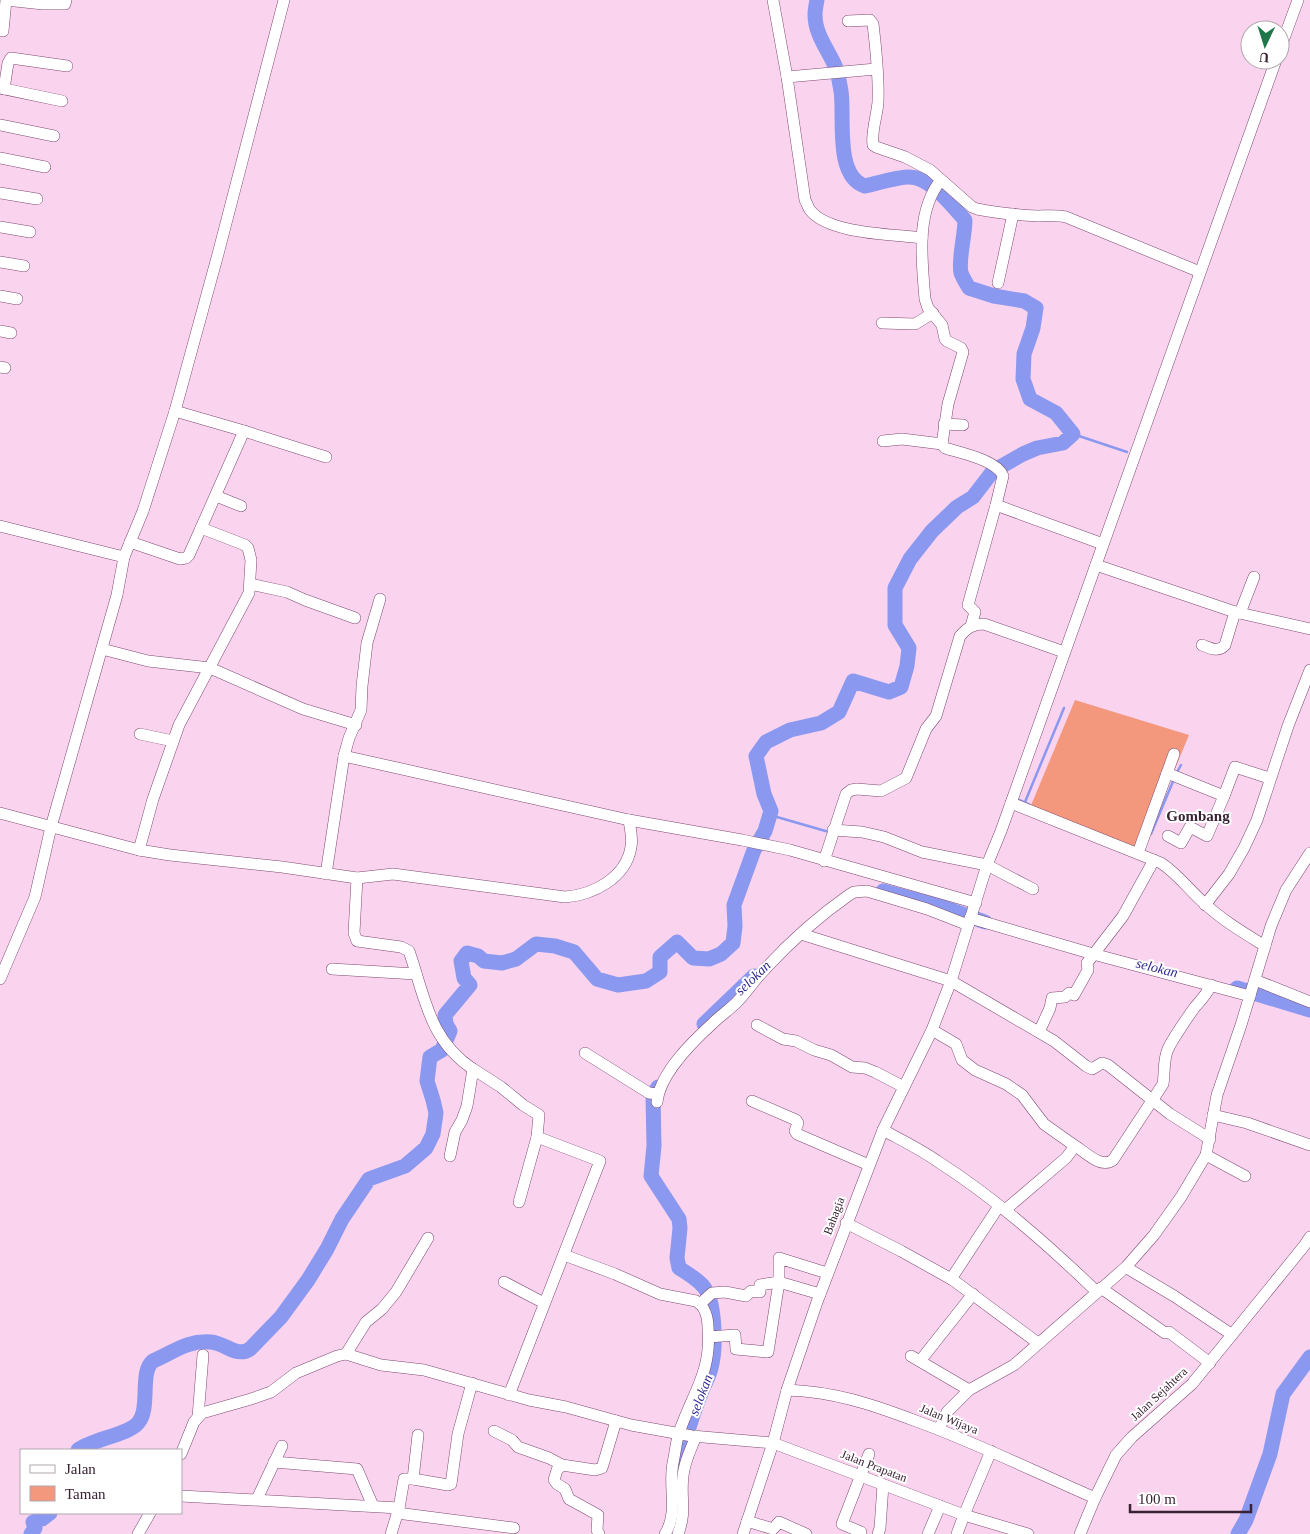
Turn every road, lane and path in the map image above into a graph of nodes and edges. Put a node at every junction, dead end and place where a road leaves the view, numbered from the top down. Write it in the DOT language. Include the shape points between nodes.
graph roads {
  1 [pos="66,0"];
  2 [pos="284,0"];
  3 [pos="773,0"];
  4 [pos="1298,0"];
  5 [pos="848,21"];
  6 [pos="1290,22"];
  7 [pos="3,31"];
  8 [pos="67,66"];
  9 [pos="876,69"];
  10 [pos="1272,70"];
  11 [pos="787,77"];
  12 [pos="2,89"];
  13 [pos="62,101"];
  14 [pos="0,125"];
  15 [pos="54,136"];
  16 [pos="0,158"];
  17 [pos="45,167"];
  18 [pos="935,187"];
  19 [pos="0,193"];
  20 [pos="37,199"];
  21 [pos="1013,214"];
  22 [pos="0,227"];
  23 [pos="30,232"];
  24 [pos="922,238"];
  25 [pos="0,262"];
  26 [pos="24,266"];
  27 [pos="1200,272"];
  28 [pos="998,283"];
  29 [pos="0,296"];
  30 [pos="17,299"];
  31 [pos="933,313"];
  32 [pos="882,323"];
  33 [pos="175,410"];
  34 [pos="944,424"];
  35 [pos="963,425"];
  36 [pos="244,431"];
  37 [pos="883,441"];
  38 [pos="942,444"];
  39 [pos="326,458"];
  40 [pos="216,496"];
  41 [pos="996,505"];
  42 [pos="241,506"];
  43 [pos="0,526"];
  44 [pos="201,528"];
  45 [pos="130,542"];
  46 [pos="1103,544"];
  47 [pos="124,557"];
  48 [pos="1096,565"];
  49 [pos="1254,577"];
  50 [pos="250,584"];
  51 [pos="380,598"];
  52 [pos="1238,613"];
  53 [pos="355,618"];
  54 [pos="971,626"];
  55 [pos="1310,629"];
  56 [pos="1202,645"];
  57 [pos="102,649"];
  58 [pos="1064,652"];
  59 [pos="210,668"];
  60 [pos="1310,670"];
  61 [pos="356,725"];
  62 [pos="140,734"];
  63 [pos="173,741"];
  64 [pos="1174,754"];
  65 [pos="344,756"];
  66 [pos="1173,775"];
  67 [pos="1269,778"];
  68 [pos="1224,796"];
  69 [pos="1015,805"];
  70 [pos="0,813"];
  71 [pos="629,820"];
  72 [pos="52,826"];
  73 [pos="832,832"];
  74 [pos="1168,836"];
  75 [pos="139,850"];
  76 [pos="1139,850"];
  77 [pos="1310,853"];
  78 [pos="1154,860"];
  79 [pos="824,861"];
  80 [pos="988,869"];
  81 [pos="326,874"];
  82 [pos="356,878"];
  83 [pos="1033,889"];
  84 [pos="1205,904"];
  85 [pos="971,915"];
  86 [pos="801,934"];
  87 [pos="1265,946"];
  88 [pos="1096,950"];
  89 [pos="332,969"];
  90 [pos="416,974"];
  91 [pos="0,979"];
  92 [pos="951,980"];
  93 [pos="1211,986"];
  94 [pos="1252,990"];
  95 [pos="1310,1002"];
  96 [pos="757,1025"];
  97 [pos="932,1030"];
  98 [pos="1039,1032"];
  99 [pos="585,1053"];
  100 [pos="474,1069"];
  101 [pos="904,1087"];
  102 [pos="752,1101"];
  103 [pos="1153,1101"];
  104 [pos="1213,1115"];
  105 [pos="883,1130"];
  106 [pos="537,1137"];
  107 [pos="1210,1139"];
  108 [pos="1310,1145"];
  109 [pos="1075,1146"];
  110 [pos="1206,1155"];
  111 [pos="450,1156"];
  112 [pos="869,1165"];
  113 [pos="1245,1176"];
  114 [pos="519,1202"];
  115 [pos="1002,1208"];
  116 [pos="846,1223"];
  117 [pos="1310,1237"];
  118 [pos="428,1238"];
  119 [pos="564,1255"];
  120 [pos="1128,1268"];
  121 [pos="827,1273"];
  122 [pos="951,1279"];
  123 [pos="504,1282"];
  124 [pos="779,1282"];
  125 [pos="1101,1290"];
  126 [pos="820,1294"];
  127 [pos="973,1294"];
  128 [pos="544,1303"];
  129 [pos="701,1303"];
  130 [pos="1232,1334"];
  131 [pos="712,1336"];
  132 [pos="1038,1343"];
  133 [pos="202,1354"];
  134 [pos="346,1354"];
  135 [pos="1210,1363"];
  136 [pos="472,1383"];
  137 [pos="787,1390"];
  138 [pos="969,1390"];
  139 [pos="510,1395"];
  140 [pos="198,1417"];
  141 [pos="616,1421"];
  142 [pos="939,1429"];
  143 [pos="494,1431"];
  144 [pos="418,1435"];
  145 [pos="687,1435"];
  146 [pos="773,1443"];
  147 [pos="282,1446"];
  148 [pos="991,1451"];
  149 [pos="182,1452"];
  150 [pos="869,1454"];
  151 [pos="274,1462"];
  152 [pos="562,1465"];
  153 [pos="860,1476"];
  154 [pos="414,1479"];
  155 [pos="883,1485"];
  156 [pos="182,1496"];
  157 [pos="1094,1498"];
  158 [pos="257,1499"];
  159 [pos="373,1506"];
  160 [pos="940,1506"];
  161 [pos="398,1511"];
  162 [pos="149,1514"];
  163 [pos="964,1514"];
  164 [pos="747,1521"];
  165 [pos="514,1528"];
  166 [pos="773,1531"];
  167 [pos="138,1534"];
  168 [pos="391,1534"];
  169 [pos="599,1534"];
  170 [pos="665,1534"];
  171 [pos="678,1534"];
  172 [pos="742,1534"];
  173 [pos="806,1534"];
  174 [pos="860,1534"];
  175 [pos="878,1534"];
  176 [pos="928,1534"];
  177 [pos="957,1534"];
  178 [pos="1028,1534"];
  179 [pos="1080,1534"];
  1 -- 7 [label="street" via="65,4 6,0"];
  2 -- 33 [label="street"];
  3 -- 11 [label="street"];
  4 -- 6 [label="street"];
  5 -- 9 [label="street" via="872,21"];
  8 -- 12 [label="street" via="11,58"];
  9 -- 11 [label="street"];
  9 -- 18 [label="street" via="878,100 873,145 930,170"];
  10 -- 27 [label="street, Bahagia"];
  11 -- 24 [label="street" via="805,200 810,210 839,228"];
  12 -- 13 [label="street"];
  14 -- 15 [label="street"];
  16 -- 17 [label="street"];
  18 -- 21 [label="street" via="972,207"];
  18 -- 24 [label="street" via="925,214"];
  19 -- 20 [label="street"];
  21 -- 27 [label="street" via="1066,217"];
  21 -- 28 [label="street"];
  22 -- 23 [label="street"];
  24 -- 31 [label="street" via="925,299"];
  25 -- 26 [label="street"];
  27 -- 46 [label="street, Bahagia"];
  29 -- 30 [label="street"];
  31 -- 32 [label="street" via="915,324"];
  31 -- 34 [label="street" via="942,325 947,341 963,352"];
  33 -- 36 [label="street"];
  33 -- 45 [label="street"];
  34 -- 35 [label="street"];
  34 -- 38 [label="street"];
  36 -- 39 [label="street"];
  36 -- 40 [label="street"];
  37 -- 38 [label="street" via="902,439"];
  38 -- 41 [label="street" via="998,468 1003,477"];
  40 -- 42 [label="street"];
  40 -- 44 [label="street"];
  41 -- 46 [label="street"];
  41 -- 54 [label="street" via="968,605 975,612"];
  43 -- 47 [label="street"];
  44 -- 45 [label="street" via="189,555 183,559"];
  44 -- 50 [label="street" via="248,548"];
  45 -- 47 [label="street"];
  46 -- 48 [label="street, Bahagia"];
  47 -- 57 [label="street"];
  48 -- 52 [label="street"];
  48 -- 58 [label="street, Bahagia"];
  49 -- 52 [label="street"];
  50 -- 53 [label="street" via="288,592"];
  50 -- 59 [label="street" via="246,600"];
  51 -- 61 [label="street" via="367,643 361,710"];
  52 -- 55 [label="street"];
  52 -- 56 [label="street" via="1222,648 1216,650"];
  54 -- 58 [label="street" via="984,624"];
  54 -- 73 [label="street" via="960,636 936,716 926,729 906,778 881,791 851,790 846,794"];
  57 -- 59 [label="street" via="148,661"];
  57 -- 72 [label="street"];
  58 -- 69 [label="street, Bahagia"];
  59 -- 61 [label="street" via="303,709"];
  59 -- 63 [label="street"];
  60 -- 67 [label="street"];
  61 -- 65 [label="street"];
  62 -- 63 [label="street"];
  63 -- 75 [label="street"];
  64 -- 66 [label="street"];
  65 -- 71 [label="street"];
  65 -- 81 [label="street"];
  66 -- 68 [label="street"];
  66 -- 76 [label="street"];
  67 -- 68 [label="street" via="1235,768"];
  67 -- 84 [label="street" via="1257,820 1244,848 1229,874"];
  68 -- 74 [label="street" via="1207,836 1190,827 1181,843"];
  69 -- 76 [label="street"];
  69 -- 80 [label="street, Bahagia"];
  70 -- 72 [label="street"];
  71 -- 79 [label="street" via="758,843"];
  71 -- 82 [label="street" via="631,847 620,870 599,887 576,896 554,896 394,874"];
  72 -- 75 [label="street"];
  72 -- 91 [label="street" via="35,897"];
  73 -- 79 [label="street"];
  73 -- 80 [label="street" via="862,832 884,837 922,852"];
  75 -- 81 [label="street"];
  76 -- 78 [label="street"];
  77 -- 87 [label="street" via="1286,890"];
  78 -- 84 [label="street" via="1177,875"];
  78 -- 88 [label="street" via="1123,916"];
  79 -- 85 [label="street"];
  80 -- 83 [label="street"];
  80 -- 85 [label="street, Bahagia"];
  81 -- 82 [label="street"];
  82 -- 90 [label="street" via="354,933 357,941 407,948"];
  84 -- 87 [label="street"];
  85 -- 86 [label="street" via="860,891 838,902"];
  85 -- 88 [label="street"];
  85 -- 92 [label="street, Bahagia"];
  86 -- 92 [label="street"];
  86 -- 99 [label="street" via="689,1047 655,1096"];
  87 -- 94 [label="street"];
  88 -- 93 [label="street"];
  88 -- 98 [label="street" via="1087,964 1083,982 1074,994 1052,998"];
  89 -- 90 [label="street"];
  90 -- 100 [label="street" via="445,1044"];
  92 -- 97 [label="street, Bahagia"];
  92 -- 98 [label="street"];
  93 -- 94 [label="street"];
  93 -- 103 [label="street" via="1168,1049 1163,1084"];
  94 -- 95 [label="street"];
  94 -- 104 [label="street"];
  96 -- 101 [label="street" via="783,1039 796,1041 852,1067 865,1068"];
  97 -- 101 [label="street, Bahagia"];
  97 -- 109 [label="street" via="956,1044 962,1060 975,1070 1022,1095 1044,1124"];
  98 -- 103 [label="street" via="1090,1068 1106,1064"];
  100 -- 106 [label="street" via="538,1114"];
  100 -- 111 [label="street" via="467,1106 455,1132"];
  101 -- 105 [label="street, Bahagia"];
  102 -- 112 [label="street" via="797,1121 797,1134"];
  103 -- 107 [label="street"];
  103 -- 109 [label="street" via="1110,1162 1100,1163"];
  104 -- 107 [label="street"];
  104 -- 108 [label="street"];
  105 -- 112 [label="street, Bahagia"];
  105 -- 115 [label="street" via="936,1160"];
  106 -- 114 [label="street"];
  106 -- 119 [label="street" via="600,1161"];
  107 -- 110 [label="street"];
  109 -- 115 [label="street" via="1066,1158"];
  110 -- 113 [label="street"];
  110 -- 125 [label="street" via="1154,1235"];
  112 -- 116 [label="street, Bahagia"];
  115 -- 122 [label="street"];
  115 -- 125 [label="street"];
  116 -- 121 [label="street, Bahagia"];
  116 -- 122 [label="street"];
  117 -- 130 [label="street, Jalan Sejahtera"];
  118 -- 134 [label="street" via="396,1292 366,1322"];
  119 -- 128 [label="street"];
  119 -- 129 [label="street" via="660,1294"];
  120 -- 130 [label="street"];
  121 -- 124 [label="street" via="779,1258"];
  121 -- 126 [label="street, Bahagia"];
  122 -- 127 [label="street"];
  123 -- 128 [label="street"];
  124 -- 126 [label="street"];
  124 -- 129 [label="street" via="760,1285 760,1292 746,1296 712,1293"];
  124 -- 131 [label="street" via="768,1352 736,1349 735,1335"];
  125 -- 132 [label="street"];
  125 -- 135 [label="street" via="1166,1334 1169,1332"];
  126 -- 137 [label="street, Bahagia"];
  127 -- 132 [label="street"];
  127 -- 138 [label="street" via="916,1359"];
  128 -- 139 [label="street"];
  129 -- 131 [label="street"];
  130 -- 135 [label="street, Jalan Sejahtera"];
  131 -- 145 [label="street"];
  132 -- 138 [label="street" via="1014,1364"];
  133 -- 140 [label="street"];
  134 -- 136 [label="street, Jalan Prapatan" via="381,1365 424,1370"];
  134 -- 140 [label="street" via="296,1373 271,1392 209,1410"];
  135 -- 157 [label="street, Jalan Sejahtera" via="1192,1384 1122,1448 1111,1462"];
  136 -- 139 [label="street, Jalan Prapatan"];
  136 -- 154 [label="street" via="458,1434 451,1484"];
  137 -- 142 [label="street, Jalan Wijaya" via="842,1396"];
  137 -- 146 [label="street, Bahagia"];
  138 -- 142 [label="street" via="947,1412"];
  139 -- 141 [label="street, Jalan Prapatan"];
  140 -- 149 [label="street"];
  141 -- 145 [label="street, Jalan Prapatan"];
  141 -- 152 [label="street" via="602,1468 595,1470"];
  142 -- 148 [label="street, Jalan Wijaya"];
  143 -- 152 [label="street" via="518,1447"];
  144 -- 154 [label="street"];
  145 -- 146 [label="street, Jalan Prapatan"];
  145 -- 170 [label="street" via="670,1477 672,1516"];
  145 -- 171 [label="street" via="684,1513"];
  146 -- 153 [label="street, Jalan Prapatan"];
  146 -- 164 [label="street, Bahagia"];
  147 -- 151 [label="street"];
  148 -- 157 [label="street, Jalan Wijaya"];
  148 -- 163 [label="street"];
  150 -- 153 [label="street"];
  151 -- 158 [label="street"];
  151 -- 159 [label="street" via="357,1469"];
  152 -- 169 [label="street" via="557,1470 555,1482 564,1487 569,1499 598,1516"];
  153 -- 155 [label="street, Jalan Prapatan"];
  153 -- 174 [label="street" via="842,1524"];
  154 -- 161 [label="street" via="403,1481"];
  155 -- 160 [label="street, Jalan Prapatan"];
  155 -- 175 [label="street"];
  156 -- 158 [label="street"];
  157 -- 179 [label="street, Jalan Sejahtera"];
  158 -- 159 [label="street"];
  159 -- 161 [label="street"];
  160 -- 163 [label="street, Jalan Prapatan"];
  160 -- 176 [label="street"];
  161 -- 165 [label="street"];
  161 -- 168 [label="street"];
  162 -- 167 [label="street"];
  163 -- 177 [label="street"];
  163 -- 178 [label="street"];
  164 -- 166 [label="street"];
  164 -- 172 [label="street, Bahagia"];
  166 -- 173 [label="street" via="779,1522"];
}
